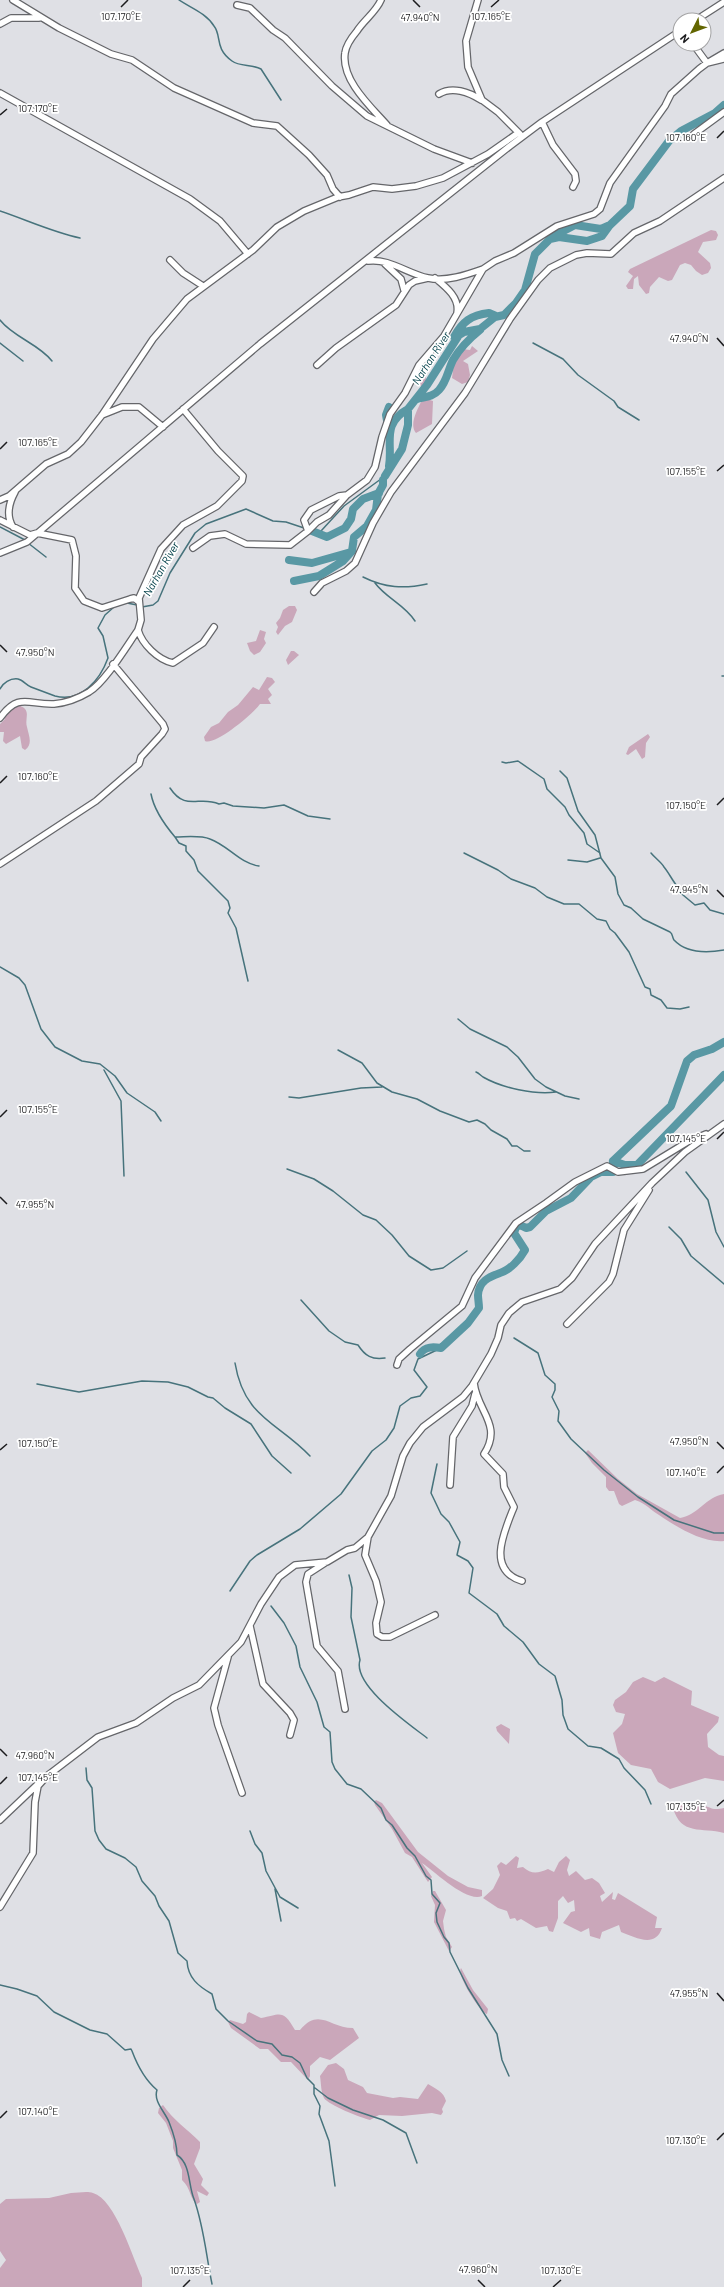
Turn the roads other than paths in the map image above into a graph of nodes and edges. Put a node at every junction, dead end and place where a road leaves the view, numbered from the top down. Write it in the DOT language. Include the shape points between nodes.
graph roads {
  1 [pos="13,0"];
  2 [pos="381,0"];
  3 [pos="478,0"];
  4 [pos="724,2"];
  5 [pos="237,5"];
  6 [pos="708,12"];
  7 [pos="41,18"];
  8 [pos="0,24"];
  9 [pos="672,37"];
  10 [pos="699,52"];
  11 [pos="724,53"];
  12 [pos="724,59"];
  13 [pos="707,63"];
  14 [pos="0,93"];
  15 [pos="438,94"];
  16 [pos="482,100"];
  17 [pos="724,112"];
  18 [pos="542,122"];
  19 [pos="389,127"];
  20 [pos="518,133"];
  21 [pos="694,134"];
  22 [pos="524,136"];
  23 [pos="472,163"];
  24 [pos="724,178"];
  25 [pos="573,187"];
  26 [pos="340,197"];
  27 [pos="248,254"];
  28 [pos="170,260"];
  29 [pos="367,261"];
  30 [pos="382,262"];
  31 [pos="483,269"];
  32 [pos="428,278"];
  33 [pos="435,278"];
  34 [pos="203,286"];
  35 [pos="404,290"];
  36 [pos="457,314"];
  37 [pos="317,365"];
  38 [pos="183,409"];
  39 [pos="102,415"];
  40 [pos="163,427"];
  41 [pos="16,490"];
  42 [pos="348,495"];
  43 [pos="0,500"];
  44 [pos="0,520"];
  45 [pos="13,527"];
  46 [pos="308,531"];
  47 [pos="37,534"];
  48 [pos="193,548"];
  49 [pos="0,553"];
  50 [pos="314,592"];
  51 [pos="139,602"];
  52 [pos="214,627"];
  53 [pos="138,630"];
  54 [pos="113,664"];
  55 [pos="0,718"];
  56 [pos="0,864"];
  57 [pos="724,1124"];
  58 [pos="716,1130"];
  59 [pos="654,1181"];
  60 [pos="567,1324"];
  61 [pos="396,1365"];
  62 [pos="474,1383"];
  63 [pos="475,1394"];
  64 [pos="450,1486"];
  65 [pos="368,1537"];
  66 [pos="327,1562"];
  67 [pos="522,1581"];
  68 [pos="435,1614"];
  69 [pos="250,1626"];
  70 [pos="228,1656"];
  71 [pos="345,1710"];
  72 [pos="290,1735"];
  73 [pos="47,1776"];
  74 [pos="242,1793"];
  75 [pos="0,1820"];
  76 [pos="0,1908"];
  1 -- 7 [label="street"];
  2 -- 19 [label="street" via="352,37 345,52 345,59 353,82"];
  3 -- 16 [label="street" via="468,27 466,52 468,67"];
  4 -- 6 [label="street"];
  5 -- 19 [label="street" via="250,8 273,30 286,38 332,86 362,112"];
  7 -- 8 [label="street" via="11,18"];
  7 -- 26 [label="street" via="111,54 132,60 174,88 253,124 277,126 328,175"];
  9 -- 18 [label="street"];
  10 -- 13 [label="street"];
  11 -- 13 [label="street"];
  12 -- 13 [label="street"];
  13 -- 31 [label="street" via="671,94 610,183 600,209 594,214 557,226"];
  14 -- 27 [label="street" via="190,199 220,221"];
  15 -- 16 [label="street" via="458,91"];
  16 -- 20 [label="street"];
  17 -- 21 [label="street"];
  18 -- 22 [label="street"];
  18 -- 25 [label="street" via="553,145 575,174 576,181"];
  19 -- 23 [label="street" via="434,149"];
  20 -- 22 [label="street"];
  20 -- 23 [label="street"];
  22 -- 29 [label="street"];
  23 -- 26 [label="street" via="443,178 416,186 392,189 372,187"];
  24 -- 50 [label="street" via="660,221 634,233 610,254 576,255 559,263 542,276 510,319 465,393 391,492 373,523 355,563 346,571 322,583"];
  26 -- 27 [label="street" via="290,218"];
  27 -- 34 [label="street"];
  28 -- 34 [label="street" via="183,274"];
  29 -- 30 [label="street"];
  29 -- 38 [label="street" via="260,344"];
  30 -- 32 [label="street"];
  30 -- 35 [label="street" via="401,279"];
  31 -- 33 [label="street" via="454,278"];
  31 -- 36 [label="street"];
  32 -- 33 [label="street"];
  32 -- 35 [label="street" via="414,281"];
  33 -- 36 [label="street" via="456,300"];
  34 -- 39 [label="street" via="187,299 153,339"];
  35 -- 37 [label="street" via="396,305 336,348"];
  36 -- 42 [label="street" via="444,336 419,365 405,393 390,414 371,474 364,484"];
  38 -- 40 [label="street"];
  38 -- 51 [label="street" via="243,476 242,481 217,506 183,525 161,549"];
  39 -- 40 [label="street" via="122,407 139,407"];
  39 -- 41 [label="street" via="68,454 46,464"];
  40 -- 47 [label="street"];
  41 -- 43 [label="street"];
  41 -- 45 [label="street" via="9,509 9,519"];
  42 -- 46 [label="street" via="329,516 316,522"];
  42 -- 46 [label="street" via="339,496 311,510 304,520"];
  44 -- 45 [label="street"];
  45 -- 47 [label="street" via="26,533"];
  46 -- 48 [label="street" via="290,545 246,544 225,534 210,536"];
  47 -- 49 [label="street" via="27,542"];
  47 -- 51 [label="street" via="72,540 76,556 75,588 84,602 102,608 134,598"];
  51 -- 53 [label="street" via="141,620"];
  52 -- 53 [label="street" via="203,643 173,663 148,647"];
  53 -- 54 [label="street"];
  54 -- 55 [label="street" via="98,685 81,696 54,704 23,700 15,702"];
  54 -- 56 [label="street" via="162,724 162,734 141,757 138,764 96,801"];
  57 -- 58 [label="street"];
  58 -- 59 [label="street" via="685,1152"];
  58 -- 61 [label="street" via="689,1140 644,1169 618,1172 606,1166 601,1168 575,1182 516,1223 475,1278 462,1306 409,1350"];
  59 -- 60 [label="street" via="626,1226 610,1282"];
  59 -- 62 [label="street" via="595,1244 572,1278 560,1288 522,1302 509,1312 500,1325 491,1354"];
  62 -- 63 [label="street"];
  62 -- 65 [label="street" via="463,1397 423,1427 410,1443 403,1456 391,1496"];
  63 -- 64 [label="street" via="472,1406 452,1444"];
  63 -- 67 [label="street" via="491,1422 489,1446 484,1454 503,1474 504,1487 514,1507 502,1538 501,1562 508,1575"];
  65 -- 66 [label="street" via="355,1548"];
  65 -- 68 [label="street" via="366,1555 381,1602 376,1622 377,1634 382,1638 390,1637"];
  66 -- 69 [label="street" via="295,1565 279,1577 260,1604"];
  66 -- 71 [label="street" via="308,1574 306,1582 317,1646 338,1671"];
  69 -- 70 [label="street" via="242,1642"];
  69 -- 72 [label="street" via="263,1684 294,1720"];
  70 -- 73 [label="street" via="199,1685 173,1698 136,1723 98,1737"];
  70 -- 74 [label="street" via="214,1708"];
  73 -- 75 [label="street"];
  73 -- 76 [label="street" via="38,1786 35,1802 33,1853"];
}
